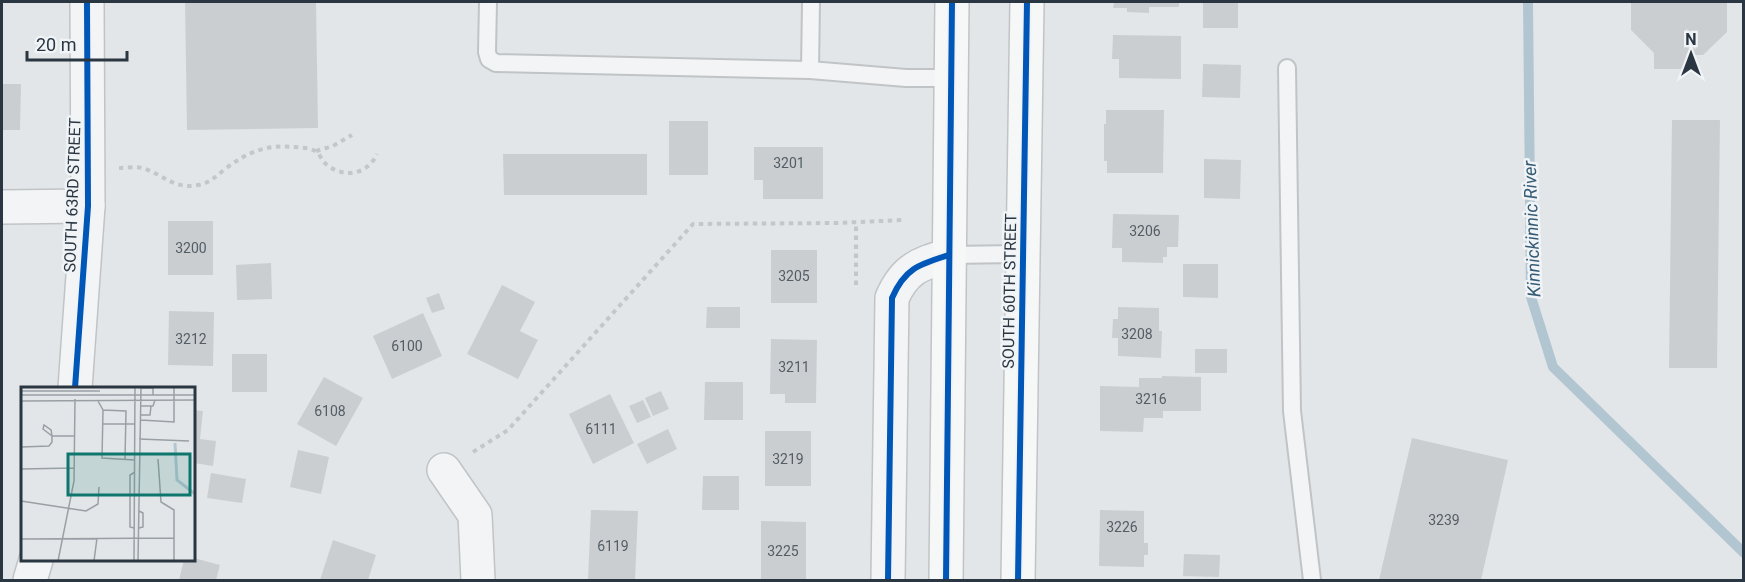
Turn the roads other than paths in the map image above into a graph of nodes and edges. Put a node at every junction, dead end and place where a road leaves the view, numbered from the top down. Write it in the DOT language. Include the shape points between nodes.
graph roads {
  1 [pos="87,2"];
  2 [pos="488,2"];
  3 [pos="811,2"];
  4 [pos="952,2"];
  5 [pos="1027,2"];
  6 [pos="1287,68"];
  7 [pos="810,70"];
  8 [pos="951,78"];
  9 [pos="88,206"];
  10 [pos="2,207"];
  11 [pos="1023,254"];
  12 [pos="949,255"];
  13 [pos="75,387"];
  14 [pos="444,470"];
  15 [pos="36,561"];
  16 [pos="30,580"];
  17 [pos="478,580"];
  18 [pos="888,580"];
  19 [pos="946,580"];
  20 [pos="1018,580"];
  21 [pos="1312,580"];
  1 -- 9 [label="street, SOUTH 63RD STREET"];
  2 -- 7 [label="lane" via="487,52 496,63"];
  3 -- 7 [label="lane"];
  4 -- 8 [label="main road"];
  5 -- 11 [label="main road, SOUTH 60TH STREET"];
  6 -- 21 [label="lane" via="1293,411"];
  7 -- 8 [label="lane"];
  8 -- 12 [label="main road"];
  9 -- 10 [label="street"];
  9 -- 13 [label="street, SOUTH 63RD STREET"];
  11 -- 12 [label="lane"];
  11 -- 20 [label="main road, SOUTH 60TH STREET"];
  12 -- 18 [label="street" via="919,264 898,282 892,298"];
  12 -- 19 [label="main road"];
  14 -- 17 [label="street" via="475,515"];
  15 -- 16 [label="street"];
}
